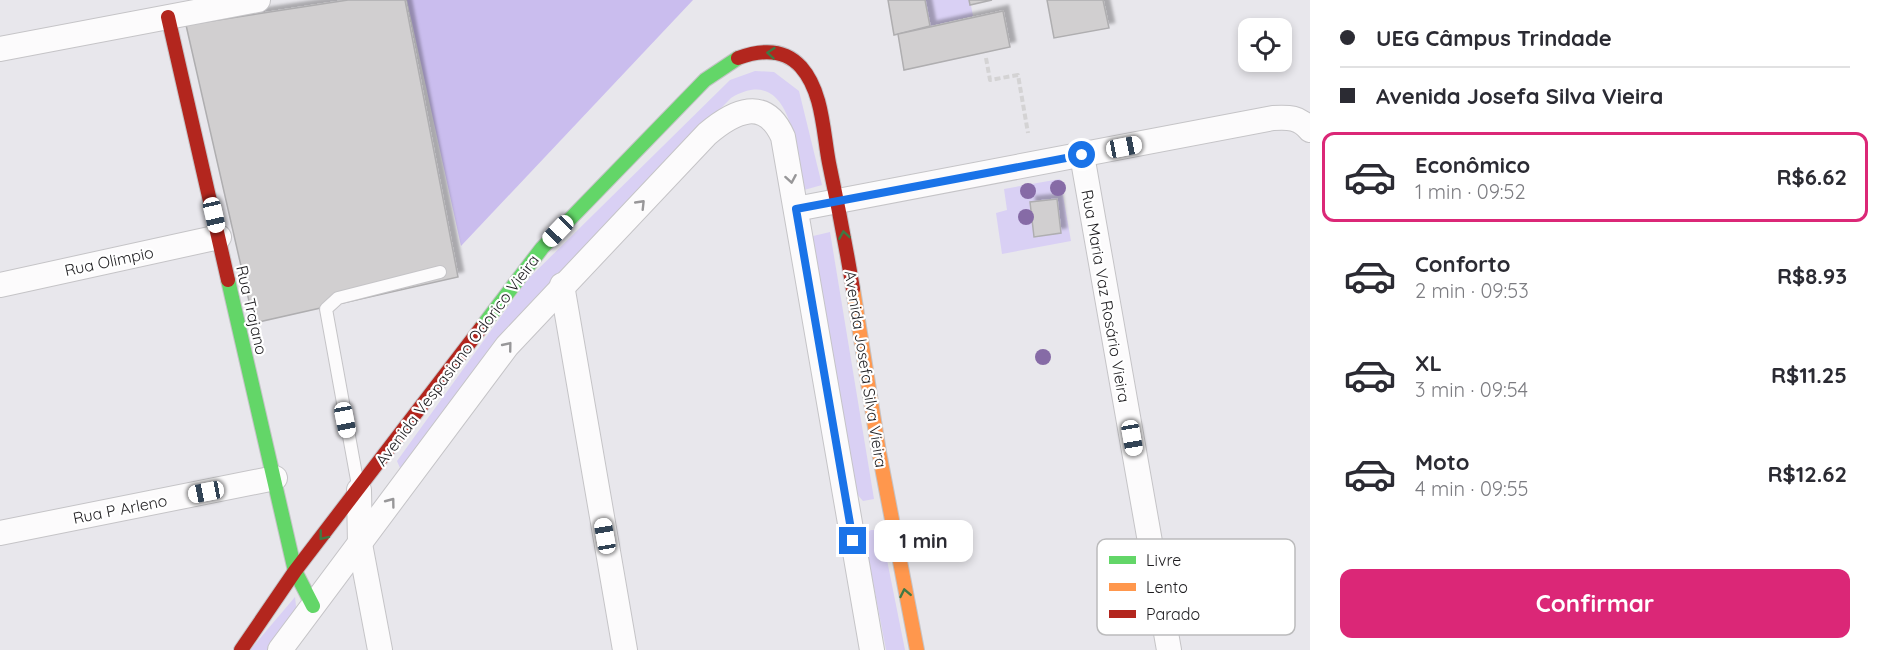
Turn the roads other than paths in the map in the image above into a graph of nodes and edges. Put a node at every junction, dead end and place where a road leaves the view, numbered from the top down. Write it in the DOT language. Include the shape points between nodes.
graph roads {
  1 [pos="258,0"];
  2 [pos="168,17"];
  3 [pos="0,49"];
  4 [pos="813,87"];
  5 [pos="1306,125"];
  6 [pos="1082,155"];
  7 [pos="838,201"];
  8 [pos="796,209"];
  9 [pos="219,237"];
  10 [pos="440,272"];
  11 [pos="0,285"];
  12 [pos="562,285"];
  13 [pos="274,478"];
  14 [pos="359,490"];
  15 [pos="889,511"];
  16 [pos="849,519"];
  17 [pos="0,534"];
  18 [pos="1149,539"];
  19 [pos="360,544"];
  20 [pos="295,571"];
  21 [pos="313,606"];
  22 [pos="1166,635"];
  23 [pos="241,650"];
  24 [pos="280,650"];
  25 [pos="380,650"];
  26 [pos="625,650"];
  27 [pos="873,650"];
  28 [pos="917,650"];
  29 [pos="1169,650"];
  1 -- 2 [label="street"];
  2 -- 3 [label="street"];
  2 -- 9 [label="street, Rua Trajano"];
  4 -- 7 [label="street, Avenida Josefa Silva Vieira"];
  4 -- 14 [label="street, Avenida Vespasiano Odorico Vieira, one-way" via="801,66 780,53 740,56 705,80 542,248"];
  5 -- 6 [label="street" via="1288,117 1272,118"];
  6 -- 7 [label="street"];
  6 -- 18 [label="street, Rua Maria Vaz Rosário Vieira"];
  7 -- 8 [label="street"];
  15 -- 7 [label="street, Avenida Josefa Silva Vieira, one-way"];
  12 -- 8 [label="street, Avenida Vespasiano Odorico Vieira, one-way" via="692,150 726,118 738,113 766,114 777,123"];
  8 -- 16 [label="street"];
  9 -- 11 [label="street, Rua Olimpio"];
  9 -- 13 [label="street, Rua Trajano"];
  10 -- 14 [label="lane" via="338,298 326,309"];
  19 -- 12 [label="street, Avenida Vespasiano Odorico Vieira, one-way" via="507,346"];
  12 -- 26 [label="street"];
  13 -- 17 [label="street, Rua P Arleno"];
  13 -- 20 [label="street, Rua Trajano"];
  14 -- 19 [label="street"];
  14 -- 20 [label="street, Avenida Vespasiano Odorico Vieira, one-way"];
  15 -- 16 [label="street"];
  28 -- 15 [label="street, Avenida Josefa Silva Vieira, one-way"];
  16 -- 27 [label="street"];
  19 -- 21 [label="street, Avenida Vespasiano Odorico Vieira"];
  19 -- 25 [label="street"];
  20 -- 21 [label="street, Rua Trajano"];
  20 -- 23 [label="street, Avenida Vespasiano Odorico Vieira"];
  21 -- 24 [label="street, Avenida Vespasiano Odorico Vieira"];
  22 -- 29 [label="street, Rua Maria Vaz Rosário Vieira"];
}
